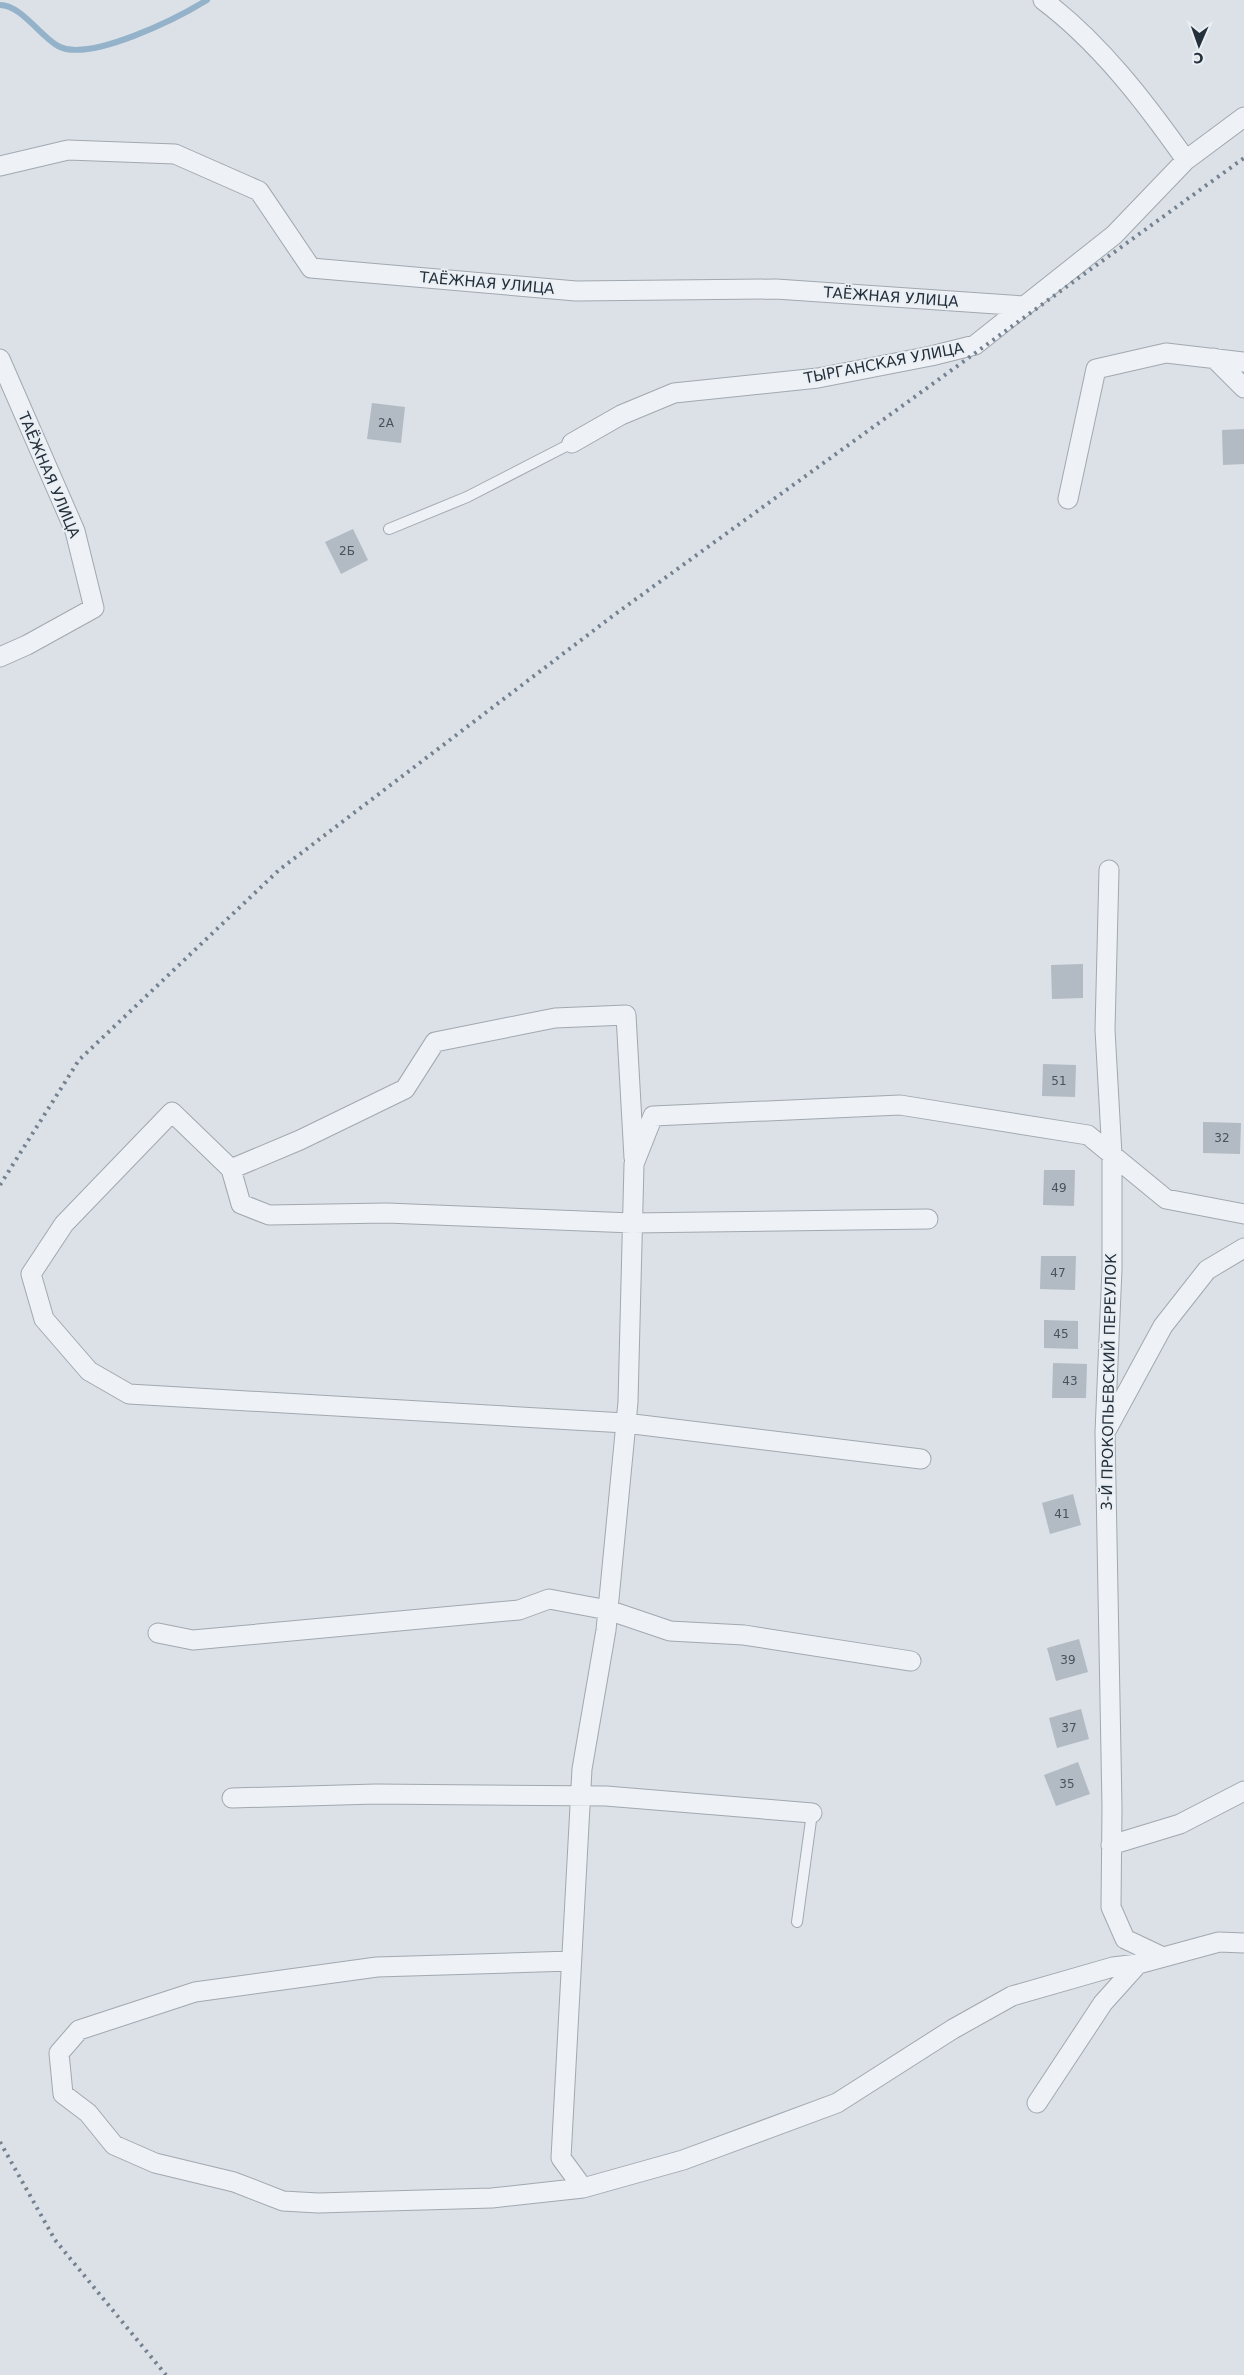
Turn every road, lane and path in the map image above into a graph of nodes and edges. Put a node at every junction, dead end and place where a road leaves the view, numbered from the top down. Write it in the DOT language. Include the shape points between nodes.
graph roads {
  1 [pos="1043,0"];
  2 [pos="1244,118"];
  3 [pos="1186,160"];
  4 [pos="0,166"];
  5 [pos="1024,306"];
  6 [pos="1214,358"];
  7 [pos="0,359"];
  8 [pos="1244,362"];
  9 [pos="1244,388"];
  10 [pos="572,443"];
  11 [pos="1068,499"];
  12 [pos="389,529"];
  13 [pos="0,657"];
  14 [pos="1108,870"];
  15 [pos="1112,1155"];
  16 [pos="634,1164"];
  17 [pos="231,1169"];
  18 [pos="1244,1214"];
  19 [pos="928,1219"];
  20 [pos="632,1223"];
  21 [pos="1244,1248"];
  22 [pos="626,1423"];
  23 [pos="1105,1432"];
  24 [pos="921,1459"];
  25 [pos="608,1610"];
  26 [pos="158,1633"];
  27 [pos="911,1661"];
  28 [pos="1244,1791"];
  29 [pos="232,1798"];
  30 [pos="580,1798"];
  31 [pos="812,1813"];
  32 [pos="1111,1845"];
  33 [pos="796,1922"];
  34 [pos="1244,1943"];
  35 [pos="1163,1957"];
  36 [pos="571,1961"];
  37 [pos="1138,1964"];
  38 [pos="1037,2103"];
  39 [pos="583,2188"];
  1 -- 3 [label="street" via="1071,21 1150,109"];
  2 -- 3 [label="street, ТЫРГАНСКАЯ УЛИЦА"];
  3 -- 5 [label="street, ТЫРГАНСКАЯ УЛИЦА" via="1114,235"];
  4 -- 5 [label="street, ТАЁЖНАЯ УЛИЦА" via="68,150 175,154 260,192 311,268 576,291 776,290"];
  5 -- 10 [label="street, ТЫРГАНСКАЯ УЛИЦА" via="975,345 818,378 674,393 621,415"];
  6 -- 8 [label="street"];
  6 -- 9 [label="street"];
  6 -- 11 [label="street" via="1166,353 1096,369"];
  7 -- 13 [label="street, ТАЁЖНАЯ УЛИЦА" via="75,531 94,608 28,646"];
  10 -- 12 [label="lane" via="467,497"];
  14 -- 15 [label="street, 3-Й ПРОКОПЬЕВСКИЙ ПЕРЕУЛОК" via="1104,1030"];
  15 -- 16 [label="street" via="1088,1135 900,1105 653,1116"];
  15 -- 18 [label="street" via="1166,1199"];
  15 -- 23 [label="street, 3-Й ПРОКОПЬЕВСКИЙ ПЕРЕУЛОК" via="1112,1269"];
  16 -- 17 [label="street" via="626,1015 555,1018 435,1042 405,1089"];
  16 -- 20 [label="street"];
  17 -- 20 [label="street" via="241,1204 269,1215 387,1213"];
  17 -- 22 [label="street" via="172,1112 64,1224 31,1274 44,1319 89,1371 129,1394"];
  19 -- 20 [label="street"];
  20 -- 22 [label="street"];
  21 -- 23 [label="street" via="1207,1270 1163,1326"];
  22 -- 24 [label="street"];
  22 -- 25 [label="street"];
  23 -- 32 [label="street, 3-Й ПРОКОПЬЕВСКИЙ ПЕРЕУЛОК"];
  25 -- 26 [label="street" via="549,1599 519,1610 194,1640"];
  25 -- 27 [label="street" via="670,1631 744,1634"];
  25 -- 30 [label="street"];
  28 -- 32 [label="street" via="1180,1824"];
  29 -- 30 [label="street" via="376,1794"];
  30 -- 31 [label="street" via="606,1796"];
  30 -- 36 [label="street"];
  31 -- 33 [label="lane"];
  32 -- 35 [label="street, 3-Й ПРОКОПЬЕВСКИЙ ПЕРЕУЛОК" via="1111,1907 1125,1939"];
  34 -- 35 [label="street" via="1219,1942"];
  35 -- 37 [label="street"];
  36 -- 39 [label="street" via="561,2158"];
  36 -- 39 [label="street" via="376,1967 195,1992 79,2030 58,2053 62,2094 88,2113 114,2144 154,2163 234,2182 282,2201 492,2198"];
  37 -- 38 [label="street" via="1103,2003"];
  37 -- 39 [label="street" via="1113,1967 1012,1996 836,2103 682,2160"];
}
